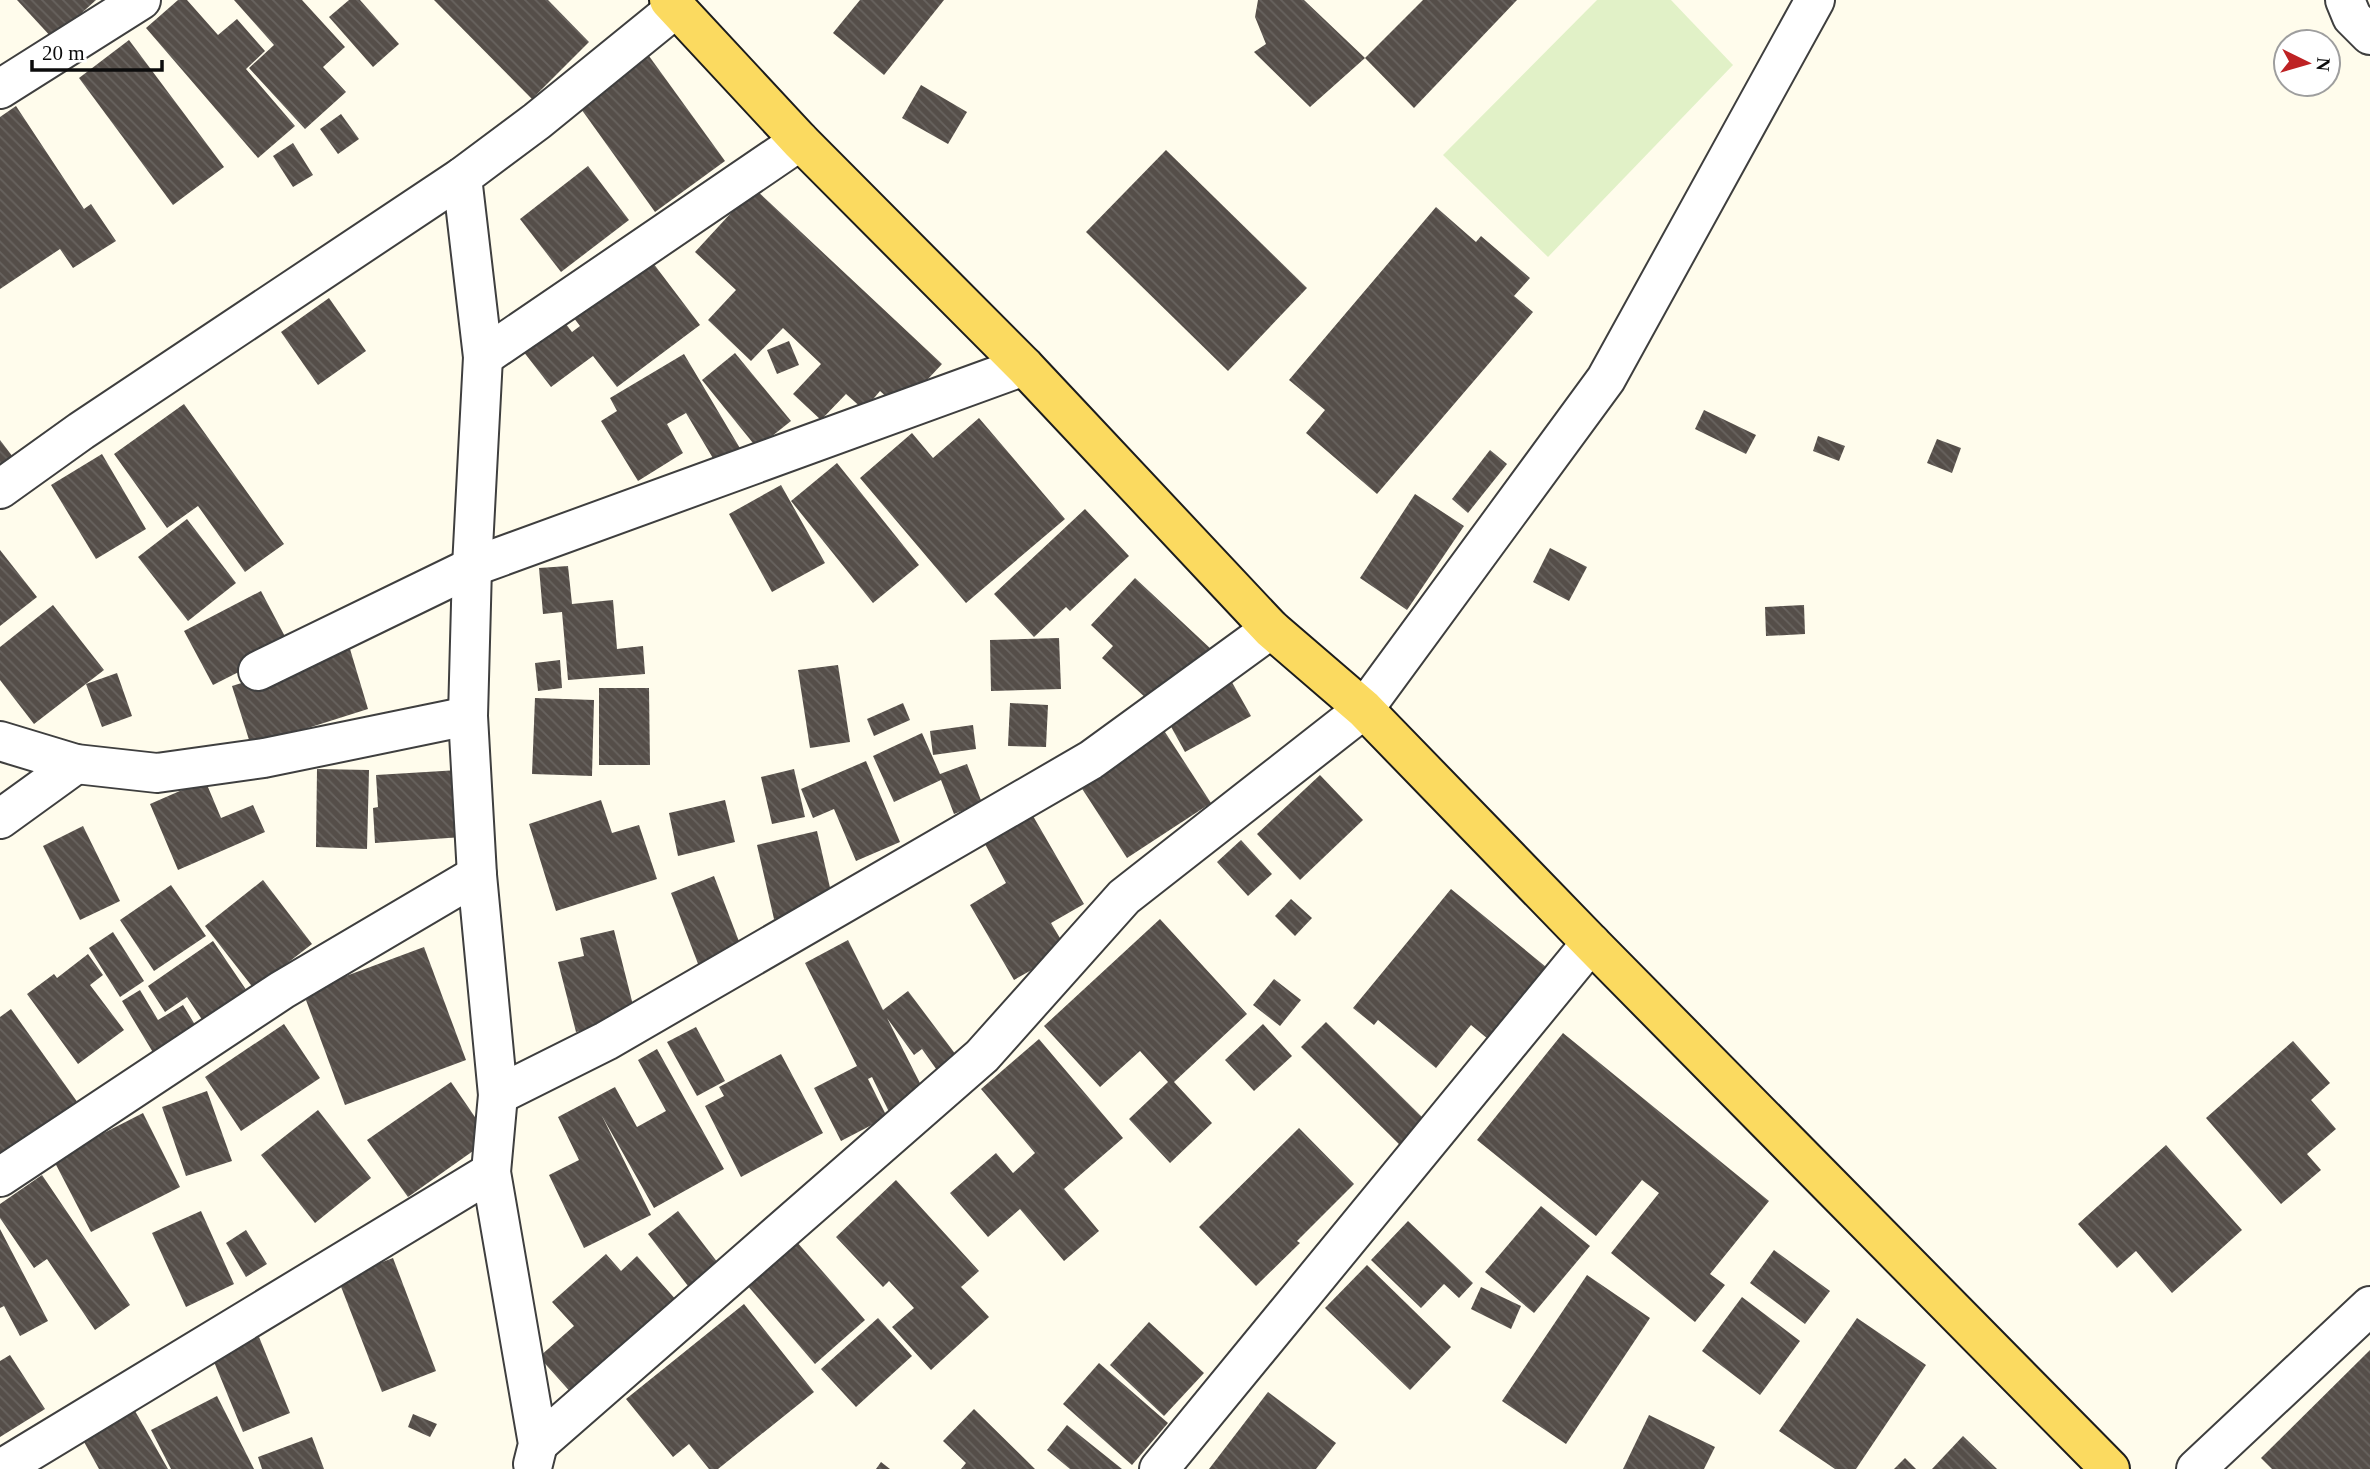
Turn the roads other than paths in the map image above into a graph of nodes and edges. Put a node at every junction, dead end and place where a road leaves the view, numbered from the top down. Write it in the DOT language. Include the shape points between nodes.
graph roads {
  1 [pos="141,0"];
  2 [pos="1815,0"];
  3 [pos="2345,0"];
  4 [pos="673,4"];
  5 [pos="2370,35"];
  6 [pos="0,89"];
  7 [pos="800,141"];
  8 [pos="461,177"];
  9 [pos="483,357"];
  10 [pos="1024,366"];
  11 [pos="0,489"];
  12 [pos="472,567"];
  13 [pos="1271,629"];
  14 [pos="258,671"];
  15 [pos="1364,709"];
  16 [pos="468,716"];
  17 [pos="0,741"];
  18 [pos="76,764"];
  19 [pos="0,819"];
  20 [pos="477,876"];
  21 [pos="1591,943"];
  22 [pos="498,1095"];
  23 [pos="491,1172"];
  24 [pos="0,1177"];
  25 [pos="2370,1306"];
  26 [pos="535,1457"];
  27 [pos="1,1469"];
  28 [pos="1159,1469"];
  29 [pos="2110,1469"];
  30 [pos="2196,1469"];
  1 -- 6 [label="street"];
  2 -- 15 [label="street" via="1606,379"];
  3 -- 5 [label="street" via="2352,17"];
  4 -- 7 [label="main road"];
  4 -- 8 [label="street" via="537,121"];
  7 -- 9 [label="street"];
  7 -- 10 [label="main road"];
  8 -- 9 [label="street"];
  8 -- 11 [label="street"];
  9 -- 12 [label="street"];
  10 -- 12 [label="street"];
  10 -- 13 [label="main road"];
  12 -- 14 [label="street"];
  12 -- 16 [label="street"];
  13 -- 15 [label="main road"];
  13 -- 22 [label="street" via="1091,760 606,1041"];
  15 -- 21 [label="main road"];
  15 -- 26 [label="street" via="1124,897 982,1056"];
  16 -- 18 [label="street" via="264,758 157,773"];
  16 -- 20 [label="street"];
  17 -- 18 [label="street"];
  18 -- 19 [label="street"];
  20 -- 22 [label="street"];
  20 -- 24 [label="street" via="282,990"];
  21 -- 28 [label="street"];
  21 -- 29 [label="main road"];
  22 -- 23 [label="street"];
  23 -- 26 [label="street"];
  23 -- 27 [label="street"];
  25 -- 30 [label="street"];
}
